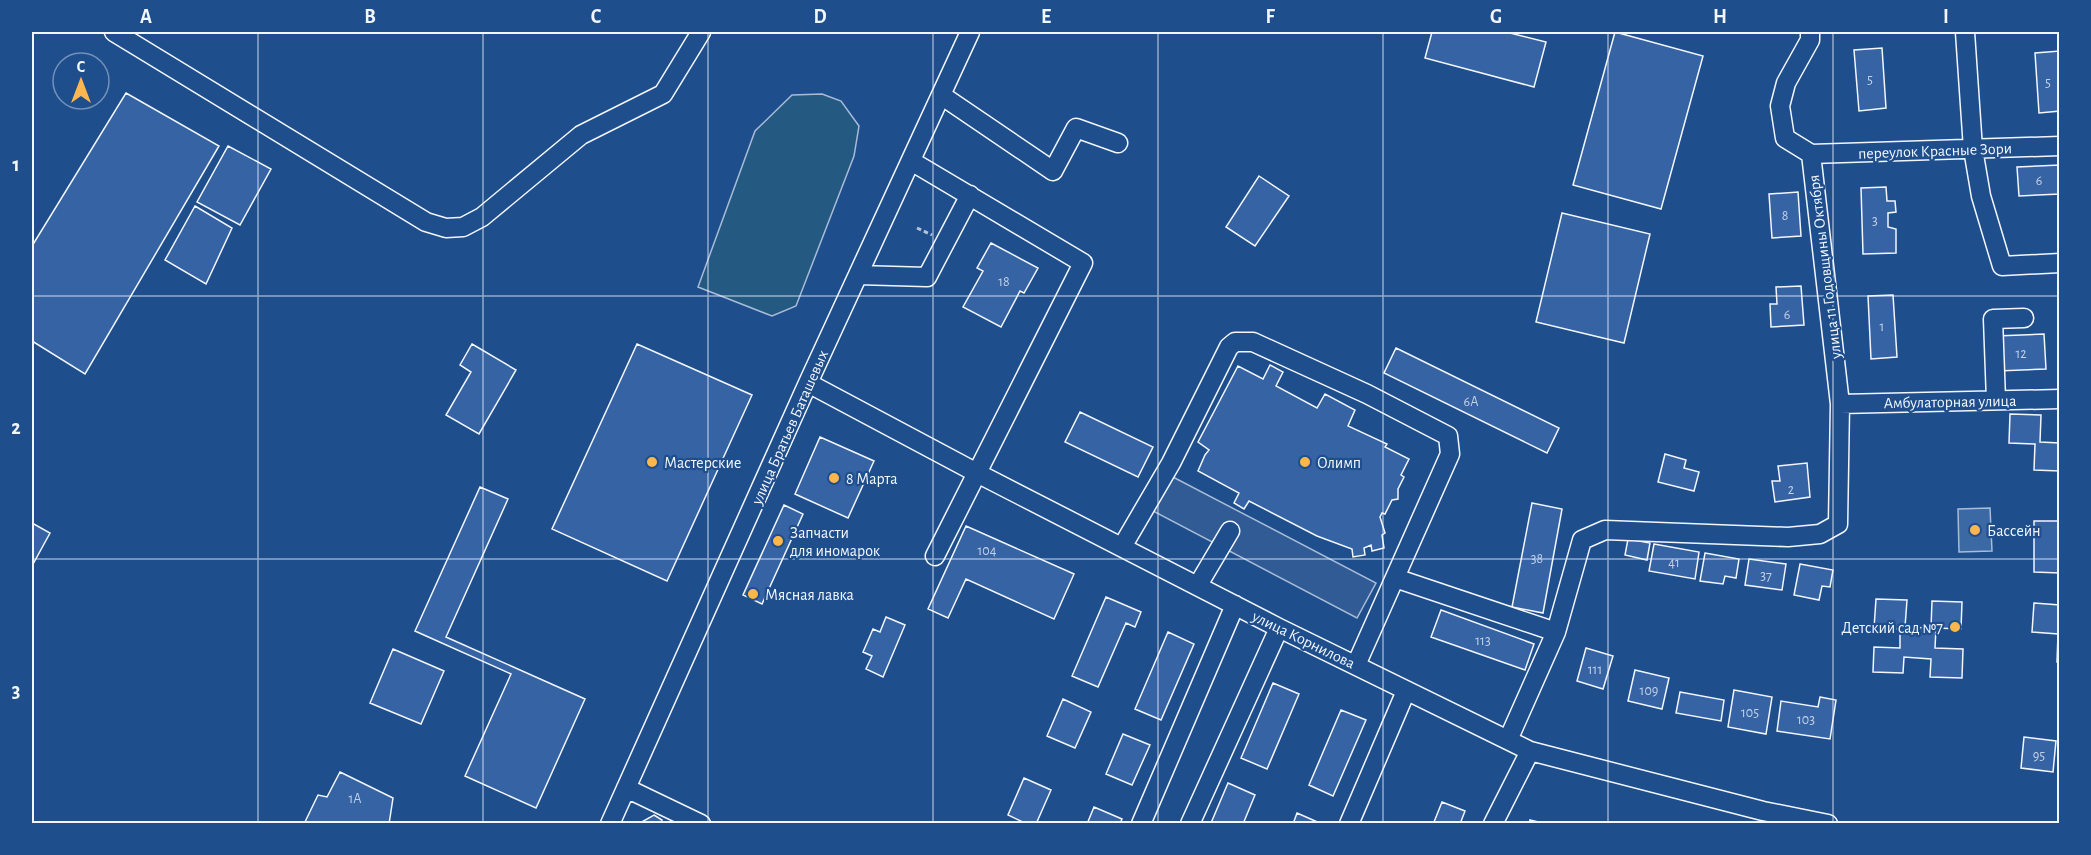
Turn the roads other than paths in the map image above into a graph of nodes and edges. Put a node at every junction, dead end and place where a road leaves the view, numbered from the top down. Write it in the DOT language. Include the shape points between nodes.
graph roads {
  1 [pos="114,32"];
  2 [pos="700,32"];
  3 [pos="970,32"];
  4 [pos="1810,32"];
  5 [pos="1965,32"];
  6 [pos="941,95"];
  7 [pos="1118,143"];
  8 [pos="2060,146"];
  9 [pos="1973,149"];
  10 [pos="1811,154"];
  11 [pos="911,161"];
  12 [pos="970,195"];
  13 [pos="2060,263"];
  14 [pos="858,275"];
  15 [pos="2024,318"];
  16 [pos="808,383"];
  17 [pos="2060,399"];
  18 [pos="1996,400"];
  19 [pos="1840,404"];
  20 [pos="976,473"];
  21 [pos="1230,531"];
  22 [pos="1122,547"];
  23 [pos="934,556"];
  24 [pos="1395,578"];
  25 [pos="1198,585"];
  26 [pos="1235,605"];
  27 [pos="1280,628"];
  28 [pos="1556,632"];
  29 [pos="1356,664"];
  30 [pos="1406,691"];
  31 [pos="1508,740"];
  32 [pos="1530,751"];
  33 [pos="626,788"];
  34 [pos="1762,817"];
  35 [pos="610,824"];
  36 [pos="701,824"];
  37 [pos="1141,824"];
  38 [pos="1190,824"];
  39 [pos="1349,824"];
  40 [pos="1493,824"];
  41 [pos="1828,824"];
  1 -- 2 [label="street" via="426,222 446,228 463,227 482,217 581,135 663,94"];
  3 -- 6 [label="street, улица Братьев Баташевых"];
  4 -- 10 [label="street, улица 11 Годовщины Октября" via="1810,40 1786,83 1780,106 1785,138"];
  5 -- 9 [label="street"];
  6 -- 7 [label="street" via="1053,171 1076,128"];
  6 -- 11 [label="street, улица Братьев Баташевых"];
  8 -- 9 [label="street, переулок Красные Зори"];
  9 -- 10 [label="street, переулок Красные Зори"];
  9 -- 13 [label="street" via="1981,196 2002,266"];
  10 -- 19 [label="street, улица 11 Годовщины Октября"];
  11 -- 12 [label="street"];
  11 -- 14 [label="street, улица Братьев Баташевых"];
  12 -- 14 [label="street" via="927,277"];
  12 -- 20 [label="street" via="1083,263"];
  14 -- 16 [label="street, улица Братьев Баташевых"];
  15 -- 18 [label="street" via="1993,319"];
  16 -- 20 [label="street, улица Корнилова"];
  16 -- 33 [label="street, улица Братьев Баташевых"];
  17 -- 18 [label="street, Амбулаторная улица"];
  18 -- 19 [label="street, Амбулаторная улица"];
  19 -- 28 [label="street, улица 11 Годовщины Октября" via="1838,524 1820,534 1788,537 1605,530 1582,540"];
  20 -- 22 [label="street, улица Корнилова"];
  20 -- 23 [label="street"];
  21 -- 25 [label="street"];
  22 -- 24 [label="street" via="1171,463 1229,347 1235,342 1253,342 1448,436 1450,454"];
  22 -- 25 [label="street, улица Корнилова"];
  24 -- 28 [label="street"];
  24 -- 29 [label="street"];
  25 -- 26 [label="street, улица Корнилова"];
  26 -- 27 [label="street, улица Корнилова"];
  26 -- 37 [label="street"];
  27 -- 29 [label="street, улица Корнилова"];
  27 -- 38 [label="street"];
  28 -- 31 [label="street"];
  29 -- 30 [label="street, улица Корнилова"];
  30 -- 31 [label="street, улица Корнилова"];
  30 -- 39 [label="street"];
  31 -- 32 [label="street, улица Корнилова"];
  32 -- 34 [label="street, улица Корнилова"];
  32 -- 40 [label="street"];
  33 -- 35 [label="street, улица Братьев Баташевых"];
  33 -- 36 [label="street"];
  34 -- 41 [label="street, улица Корнилова"];
}
